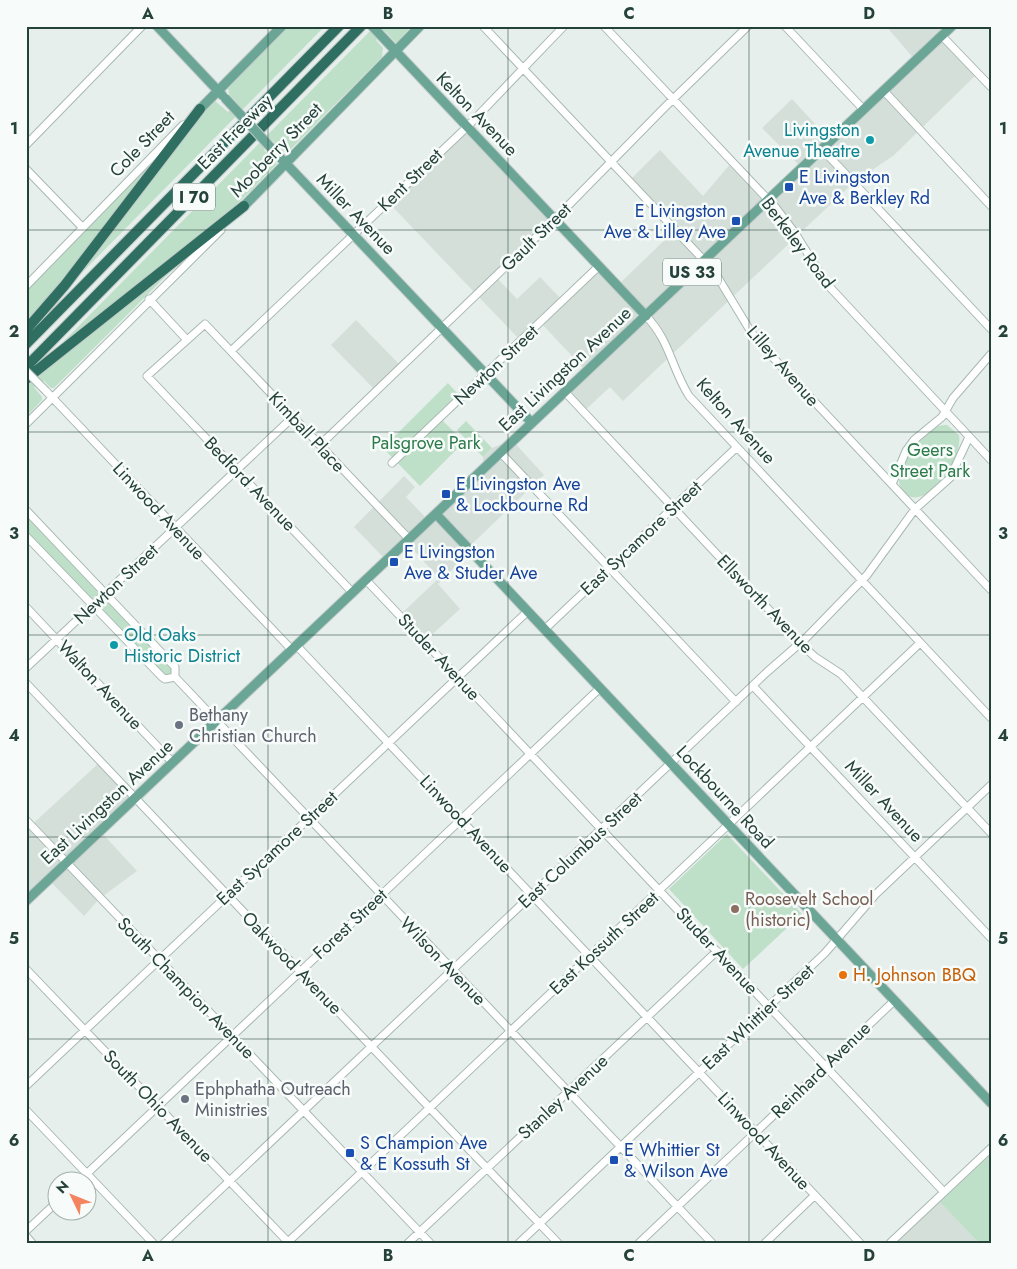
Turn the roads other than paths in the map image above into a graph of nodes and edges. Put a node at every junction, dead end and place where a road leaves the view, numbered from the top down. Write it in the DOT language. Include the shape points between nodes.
graph roads {
  1 [pos="142,26"];
  2 [pos="157,26"];
  3 [pos="282,26"];
  4 [pos="339,26"];
  5 [pos="362,26"];
  6 [pos="372,26"];
  7 [pos="420,26"];
  8 [pos="483,26"];
  9 [pos="564,26"];
  10 [pos="604,26"];
  11 [pos="748,26"];
  12 [pos="785,26"];
  13 [pos="946,30"];
  14 [pos="395,51"];
  15 [pos="523,68"];
  16 [pos="991,87"];
  17 [pos="884,91"];
  18 [pos="222,94"];
  19 [pos="673,99"];
  20 [pos="200,109"];
  21 [pos="864,110"];
  22 [pos="467,127"];
  23 [pos="26,146"];
  24 [pos="822,149"];
  25 [pos="611,162"];
  26 [pos="286,163"];
  27 [pos="26,169"];
  28 [pos="768,200"];
  29 [pos="244,206"];
  30 [pos="991,206"];
  31 [pos="555,219"];
  32 [pos="83,228"];
  33 [pos="353,234"];
  34 [pos="704,260"];
  35 [pos="599,266"];
  36 [pos="26,286"];
  37 [pos="149,300"];
  38 [pos="646,316"];
  39 [pos="442,328"];
  40 [pos="991,329"];
  41 [pos="26,330"];
  42 [pos="187,340"];
  43 [pos="26,344"];
  44 [pos="231,351"];
  45 [pos="991,354"];
  46 [pos="26,369"];
  47 [pos="486,375"];
  48 [pos="26,379"];
  49 [pos="565,392"];
  50 [pos="52,398"];
  51 [pos="946,411"];
  52 [pos="293,417"];
  53 [pos="532,423"];
  54 [pos="26,424"];
  55 [pos="969,437"];
  56 [pos="320,445"];
  57 [pos="737,447"];
  58 [pos="501,453"];
  59 [pos="991,460"];
  60 [pos="392,463"];
  61 [pos="236,470"];
  62 [pos="892,484"];
  63 [pos="673,508"];
  64 [pos="915,509"];
  65 [pos="26,510"];
  66 [pos="436,514"];
  67 [pos="175,528"];
  68 [pos="26,536"];
  69 [pos="409,539"];
  70 [pos="609,568"];
  71 [pos="366,580"];
  72 [pos="862,581"];
  73 [pos="991,590"];
  74 [pos="106,593"];
  75 [pos="353,593"];
  76 [pos="93,605"];
  77 [pos="26,607"];
  78 [pos="528,611"];
  79 [pos="545,629"];
  80 [pos="57,640"];
  81 [pos="800,643"];
  82 [pos="920,643"];
  83 [pos="295,648"];
  84 [pos="26,668"];
  85 [pos="175,677"];
  86 [pos="458,677"];
  87 [pos="26,683"];
  88 [pos="753,686"];
  89 [pos="600,688"];
  90 [pos="863,698"];
  91 [pos="736,702"];
  92 [pos="991,718"];
  93 [pos="217,721"];
  94 [pos="389,743"];
  95 [pos="810,747"];
  96 [pos="530,754"];
  97 [pos="173,763"];
  98 [pos="671,763"];
  99 [pos="991,786"];
  100 [pos="136,798"];
  101 [pos="967,808"];
  102 [pos="308,819"];
  103 [pos="461,819"];
  104 [pos="26,820"];
  105 [pos="729,824"];
  106 [pos="602,829"];
  107 [pos="991,833"];
  108 [pos="914,858"];
  109 [pos="67,863"];
  110 [pos="660,890"];
  111 [pos="228,895"];
  112 [pos="381,895"];
  113 [pos="532,895"];
  114 [pos="26,901"];
  115 [pos="991,938"];
  116 [pos="837,939"];
  117 [pos="717,951"];
  118 [pos="590,956"];
  119 [pos="159,960"];
  120 [pos="26,969"];
  121 [pos="452,970"];
  122 [pos="300,971"];
  123 [pos="894,1001"];
  124 [pos="769,1006"];
  125 [pos="647,1017"];
  126 [pos="85,1030"];
  127 [pos="510,1031"];
  128 [pos="232,1036"];
  129 [pos="372,1046"];
  130 [pos="826,1066"];
  131 [pos="699,1072"];
  132 [pos="26,1086"];
  133 [pos="569,1092"];
  134 [pos="991,1103"];
  135 [pos="157,1106"];
  136 [pos="430,1107"];
  137 [pos="26,1110"];
  138 [pos="304,1111"];
  139 [pos="756,1132"];
  140 [pos="621,1147"];
  141 [pos="991,1148"];
  142 [pos="488,1168"];
  143 [pos="85,1172"];
  144 [pos="87,1172"];
  145 [pos="362,1172"];
  146 [pos="230,1181"];
  147 [pos="98,1186"];
  148 [pos="944,1192"];
  149 [pos="815,1195"];
  150 [pos="678,1207"];
  151 [pos="48,1210"];
  152 [pos="540,1223"];
  153 [pos="26,1231"];
  154 [pos="420,1232"];
  155 [pos="26,1236"];
  156 [pos="288,1242"];
  157 [pos="32,1243"];
  158 [pos="153,1243"];
  159 [pos="164,1243"];
  160 [pos="408,1243"];
  161 [pos="430,1243"];
  162 [pos="519,1243"];
  163 [pos="558,1243"];
  164 [pos="639,1243"];
  165 [pos="712,1243"];
  166 [pos="765,1243"];
  167 [pos="860,1243"];
  168 [pos="890,1243"];
  1 -- 23 [label="street"];
  2 -- 18 [label="main road, Miller Avenue"];
  3 -- 18 [label="main road, Cole Street"];
  4 -- 43 [label="highway, East Freeway / I 70"];
  5 -- 46 [label="highway, East Freeway / I 70"];
  6 -- 14 [label="main road, Kelton Avenue"];
  7 -- 14 [label="main road, Mooberry Street"];
  8 -- 15 [label="street, Lilley Avenue"];
  9 -- 15 [label="street, Kent Street"];
  10 -- 19 [label="street, Berkeley Road"];
  11 -- 19 [label="street, Gault Street"];
  12 -- 21 [label="street"];
  13 -- 16 [label="street"];
  13 -- 17 [label="main road, East Livingston Avenue / US 33"];
  14 -- 22 [label="main road, Kelton Avenue"];
  14 -- 26 [label="main road, Mooberry Street"];
  15 -- 22 [label="street, Kent Street"];
  15 -- 25 [label="street, Lilley Avenue"];
  17 -- 21 [label="main road, East Livingston Avenue / US 33"];
  17 -- 30 [label="street"];
  18 -- 20 [label="main road, Cole Street"];
  18 -- 26 [label="main road, Miller Avenue, bridge"];
  19 -- 25 [label="street, Gault Street"];
  19 -- 28 [label="street, Berkeley Road"];
  20 -- 32 [label="street, Cole Street"];
  20 -- 41 [label="highway" via="65,285"];
  21 -- 24 [label="main road, East Livingston Avenue / US 33"];
  22 -- 31 [label="main road, Kelton Avenue"];
  22 -- 33 [label="street, Kent Street"];
  24 -- 28 [label="main road, East Livingston Avenue / US 33"];
  24 -- 40 [label="street"];
  25 -- 31 [label="street, Gault Street"];
  25 -- 34 [label="street, Lilley Avenue"];
  26 -- 29 [label="main road, Mooberry Street"];
  26 -- 33 [label="main road, Miller Avenue"];
  27 -- 32 [label="street"];
  28 -- 34 [label="main road, East Livingston Avenue / US 33"];
  28 -- 51 [label="street, Berkeley Road" via="789,225 826,283"];
  29 -- 37 [label="street, Mooberry Street"];
  29 -- 48 [label="highway"];
  31 -- 35 [label="main road, Kelton Avenue"];
  31 -- 39 [label="street, Gault Street"];
  32 -- 36 [label="street, Cole Street"];
  33 -- 39 [label="main road, Miller Avenue"];
  33 -- 44 [label="street, Kent Street"];
  34 -- 38 [label="main road, East Livingston Avenue / US 33"];
  34 -- 62 [label="street, Lilley Avenue" via="723,281 756,339"];
  35 -- 38 [label="main road, Kelton Avenue"];
  35 -- 47 [label="street, Newton Street"];
  37 -- 42 [label="street"];
  37 -- 50 [label="street, Mooberry Street"];
  38 -- 49 [label="main road, East Livingston Avenue / US 33"];
  38 -- 57 [label="street, Kelton Avenue" via="665,340 679,380 689,396"];
  39 -- 47 [label="main road, Miller Avenue"];
  39 -- 56 [label="street, Gault Street"];
  42 -- 44 [label="street, Kimball Place" via="205,324"];
  42 -- 61 [label="street, Bedford Avenue" via="147,376"];
  44 -- 52 [label="street, Kimball Place"];
  45 -- 51 [label="street" via="952,398"];
  46 -- 50 [label="street, Linwood Avenue, bridge"];
  47 -- 53 [label="main road, Miller Avenue"];
  47 -- 60 [label="street, Newton Street"];
  49 -- 53 [label="main road, East Livingston Avenue / US 33"];
  49 -- 63 [label="street, Ellsworth Avenue"];
  50 -- 54 [label="street, Mooberry Street"];
  50 -- 67 [label="street, Linwood Avenue"];
  51 -- 55 [label="street, Berkeley Road"];
  51 -- 62 [label="street" via="906,451"];
  52 -- 56 [label="street, Kimball Place"];
  52 -- 61 [label="street, Newton Street"];
  53 -- 58 [label="main road, East Livingston Avenue / US 33"];
  55 -- 59 [label="street, Berkeley Road"];
  55 -- 64 [label="street, East Columbus Street" via="950,478"];
  56 -- 69 [label="street, Kimball Place"];
  57 -- 63 [label="street, East Sycamore Street"];
  57 -- 72 [label="street, Kelton Avenue"];
  58 -- 66 [label="main road, East Livingston Avenue / US 33"];
  58 -- 70 [label="street"];
  61 -- 67 [label="street, Newton Street"];
  61 -- 75 [label="street, Bedford Avenue"];
  62 -- 64 [label="street, Lilley Avenue"];
  63 -- 70 [label="street, East Sycamore Street"];
  63 -- 81 [label="street, Ellsworth Avenue"];
  64 -- 72 [label="street, East Columbus Street"];
  64 -- 73 [label="street, Lilley Avenue"];
  65 -- 74 [label="street, Wilson Avenue"];
  66 -- 69 [label="main road, East Livingston Avenue / US 33"];
  66 -- 78 [label="main road, Lockbourne Road"];
  67 -- 74 [label="street, Newton Street"];
  67 -- 83 [label="street, Linwood Avenue"];
  68 -- 76 [label="street, Wilson Avenue"];
  69 -- 71 [label="main road, East Livingston Avenue / US 33"];
  70 -- 79 [label="street, East Sycamore Street"];
  70 -- 91 [label="street"];
  71 -- 75 [label="main road, East Livingston Avenue / US 33"];
  71 -- 86 [label="street, Studer Avenue"];
  72 -- 81 [label="street, East Columbus Street"];
  72 -- 82 [label="street, Kelton Avenue"];
  74 -- 76 [label="street, Newton Street"];
  74 -- 85 [label="street, Wilson Avenue" via="175,666"];
  75 -- 83 [label="main road, East Livingston Avenue / US 33"];
  76 -- 80 [label="street, Newton Street"];
  76 -- 85 [label="street, Wilson Avenue" via="162,677"];
  77 -- 80 [label="street, Walton Avenue"];
  78 -- 79 [label="main road, Lockbourne Road"];
  78 -- 86 [label="street, East Sycamore Street"];
  79 -- 89 [label="main road, Lockbourne Road"];
  80 -- 84 [label="street, Newton Street"];
  80 -- 97 [label="street, Walton Avenue"];
  81 -- 88 [label="street, East Columbus Street"];
  81 -- 90 [label="street, Ellsworth Avenue" via="841,674"];
  82 -- 90 [label="street, East Kossuth Street"];
  82 -- 92 [label="street, Kelton Avenue"];
  83 -- 93 [label="main road, East Livingston Avenue / US 33"];
  83 -- 94 [label="street, Linwood Avenue"];
  85 -- 93 [label="street, Wilson Avenue"];
  86 -- 94 [label="street, East Sycamore Street"];
  86 -- 96 [label="street, Studer Avenue"];
  87 -- 100 [label="street, Oakwood Avenue"];
  88 -- 91 [label="street, East Columbus Street"];
  88 -- 95 [label="street, Miller Avenue"];
  89 -- 96 [label="street, Forest Street"];
  89 -- 98 [label="main road, Lockbourne Road"];
  90 -- 95 [label="street, East Kossuth Street"];
  90 -- 101 [label="street, Ellsworth Avenue"];
  91 -- 98 [label="street, East Columbus Street"];
  93 -- 97 [label="main road, East Livingston Avenue / US 33"];
  93 -- 102 [label="street, Wilson Avenue"];
  94 -- 102 [label="street, East Sycamore Street"];
  94 -- 103 [label="street, Linwood Avenue"];
  95 -- 105 [label="street, East Kossuth Street"];
  95 -- 108 [label="street, Miller Avenue"];
  96 -- 103 [label="street, Forest Street"];
  96 -- 106 [label="street, Studer Avenue"];
  97 -- 100 [label="main road, East Livingston Avenue / US 33"];
  98 -- 105 [label="main road, Lockbourne Road"];
  98 -- 106 [label="street, East Columbus Street"];
  99 -- 101 [label="street, East Whittier Street"];
  100 -- 109 [label="main road, East Livingston Avenue / US 33"];
  100 -- 111 [label="street, Oakwood Avenue"];
  101 -- 107 [label="street, Ellsworth Avenue"];
  101 -- 108 [label="street, East Whittier Street"];
  102 -- 111 [label="street, East Sycamore Street"];
  102 -- 112 [label="street, Wilson Avenue"];
  103 -- 112 [label="street, Forest Street"];
  103 -- 113 [label="street, Linwood Avenue"];
  104 -- 109 [label="street, South Champion Avenue"];
  105 -- 110 [label="street, East Kossuth Street"];
  105 -- 116 [label="main road, Lockbourne Road"];
  106 -- 110 [label="street, Studer Avenue"];
  106 -- 113 [label="street, East Columbus Street"];
  108 -- 115 [label="street, Miller Avenue"];
  108 -- 116 [label="street, East Whittier Street" via="876,894"];
  109 -- 114 [label="main road, East Livingston Avenue / US 33"];
  109 -- 119 [label="street, South Champion Avenue"];
  110 -- 117 [label="street, Studer Avenue"];
  110 -- 118 [label="street, East Kossuth Street"];
  111 -- 119 [label="street, East Sycamore Street"];
  111 -- 122 [label="street, Oakwood Avenue"];
  112 -- 121 [label="street, Wilson Avenue"];
  112 -- 122 [label="street, Forest Street"];
  113 -- 118 [label="street, Linwood Avenue"];
  113 -- 121 [label="street, East Columbus Street"];
  116 -- 123 [label="main road, Lockbourne Road"];
  116 -- 124 [label="street, East Whittier Street"];
  117 -- 124 [label="street, Studer Avenue"];
  117 -- 125 [label="street, Stanley Avenue"];
  118 -- 125 [label="street, Linwood Avenue"];
  118 -- 127 [label="street, East Kossuth Street"];
  119 -- 126 [label="street, East Sycamore Street"];
  119 -- 128 [label="street, South Champion Avenue"];
  120 -- 126 [label="street, South Ohio Avenue"];
  121 -- 127 [label="street, Wilson Avenue"];
  121 -- 129 [label="street, East Columbus Street"];
  122 -- 128 [label="street, Forest Street"];
  122 -- 129 [label="street, Oakwood Avenue"];
  123 -- 130 [label="street, Reinhard Avenue"];
  123 -- 134 [label="main road, Lockbourne Road"];
  124 -- 130 [label="street, Studer Avenue"];
  124 -- 131 [label="street, East Whittier Street"];
  125 -- 131 [label="street, Linwood Avenue"];
  125 -- 133 [label="street, Stanley Avenue"];
  126 -- 132 [label="street, East Sycamore Street"];
  126 -- 135 [label="street, South Ohio Avenue"];
  127 -- 133 [label="street, Wilson Avenue"];
  127 -- 136 [label="street, East Kossuth Street"];
  128 -- 135 [label="street, Forest Street"];
  128 -- 138 [label="street, South Champion Avenue"];
  129 -- 136 [label="street, Oakwood Avenue"];
  129 -- 138 [label="street, East Columbus Street"];
  130 -- 139 [label="street, Reinhard Avenue"];
  130 -- 148 [label="street, Studer Avenue"];
  131 -- 139 [label="street, Linwood Avenue"];
  131 -- 140 [label="street, East Whittier Street"];
  133 -- 140 [label="street, Wilson Avenue"];
  133 -- 142 [label="street, Stanley Avenue"];
  135 -- 144 [label="street, Forest Street"];
  135 -- 146 [label="street, South Ohio Avenue"];
  136 -- 142 [label="street, Oakwood Avenue"];
  136 -- 145 [label="street, East Kossuth Street"];
  137 -- 143 [label="street"];
  138 -- 145 [label="street, South Champion Avenue"];
  138 -- 146 [label="street, East Columbus Street"];
  139 -- 149 [label="street, Linwood Avenue"];
  139 -- 150 [label="street, Reinhard Avenue"];
  140 -- 150 [label="street, Wilson Avenue"];
  140 -- 152 [label="street, East Whittier Street"];
  141 -- 148 [label="street"];
  142 -- 152 [label="street, Oakwood Avenue"];
  142 -- 154 [label="street, Stanley Avenue"];
  145 -- 154 [label="street, South Champion Avenue"];
  145 -- 156 [label="street, East Kossuth Street"];
  146 -- 156 [label="street, South Ohio Avenue"];
  146 -- 159 [label="street, East Columbus Street"];
  147 -- 158 [label="street"];
  148 -- 168 [label="street"];
  149 -- 166 [label="street"];
  149 -- 167 [label="street, Linwood Avenue"];
  150 -- 164 [label="street, Reinhard Avenue"];
  150 -- 165 [label="street, Wilson Avenue"];
  151 -- 153 [label="street"];
  152 -- 162 [label="street, East Whittier Street"];
  152 -- 163 [label="street, Oakwood Avenue"];
  154 -- 160 [label="street, Stanley Avenue"];
  154 -- 161 [label="street, South Champion Avenue"];
  155 -- 157 [label="street"];
}
